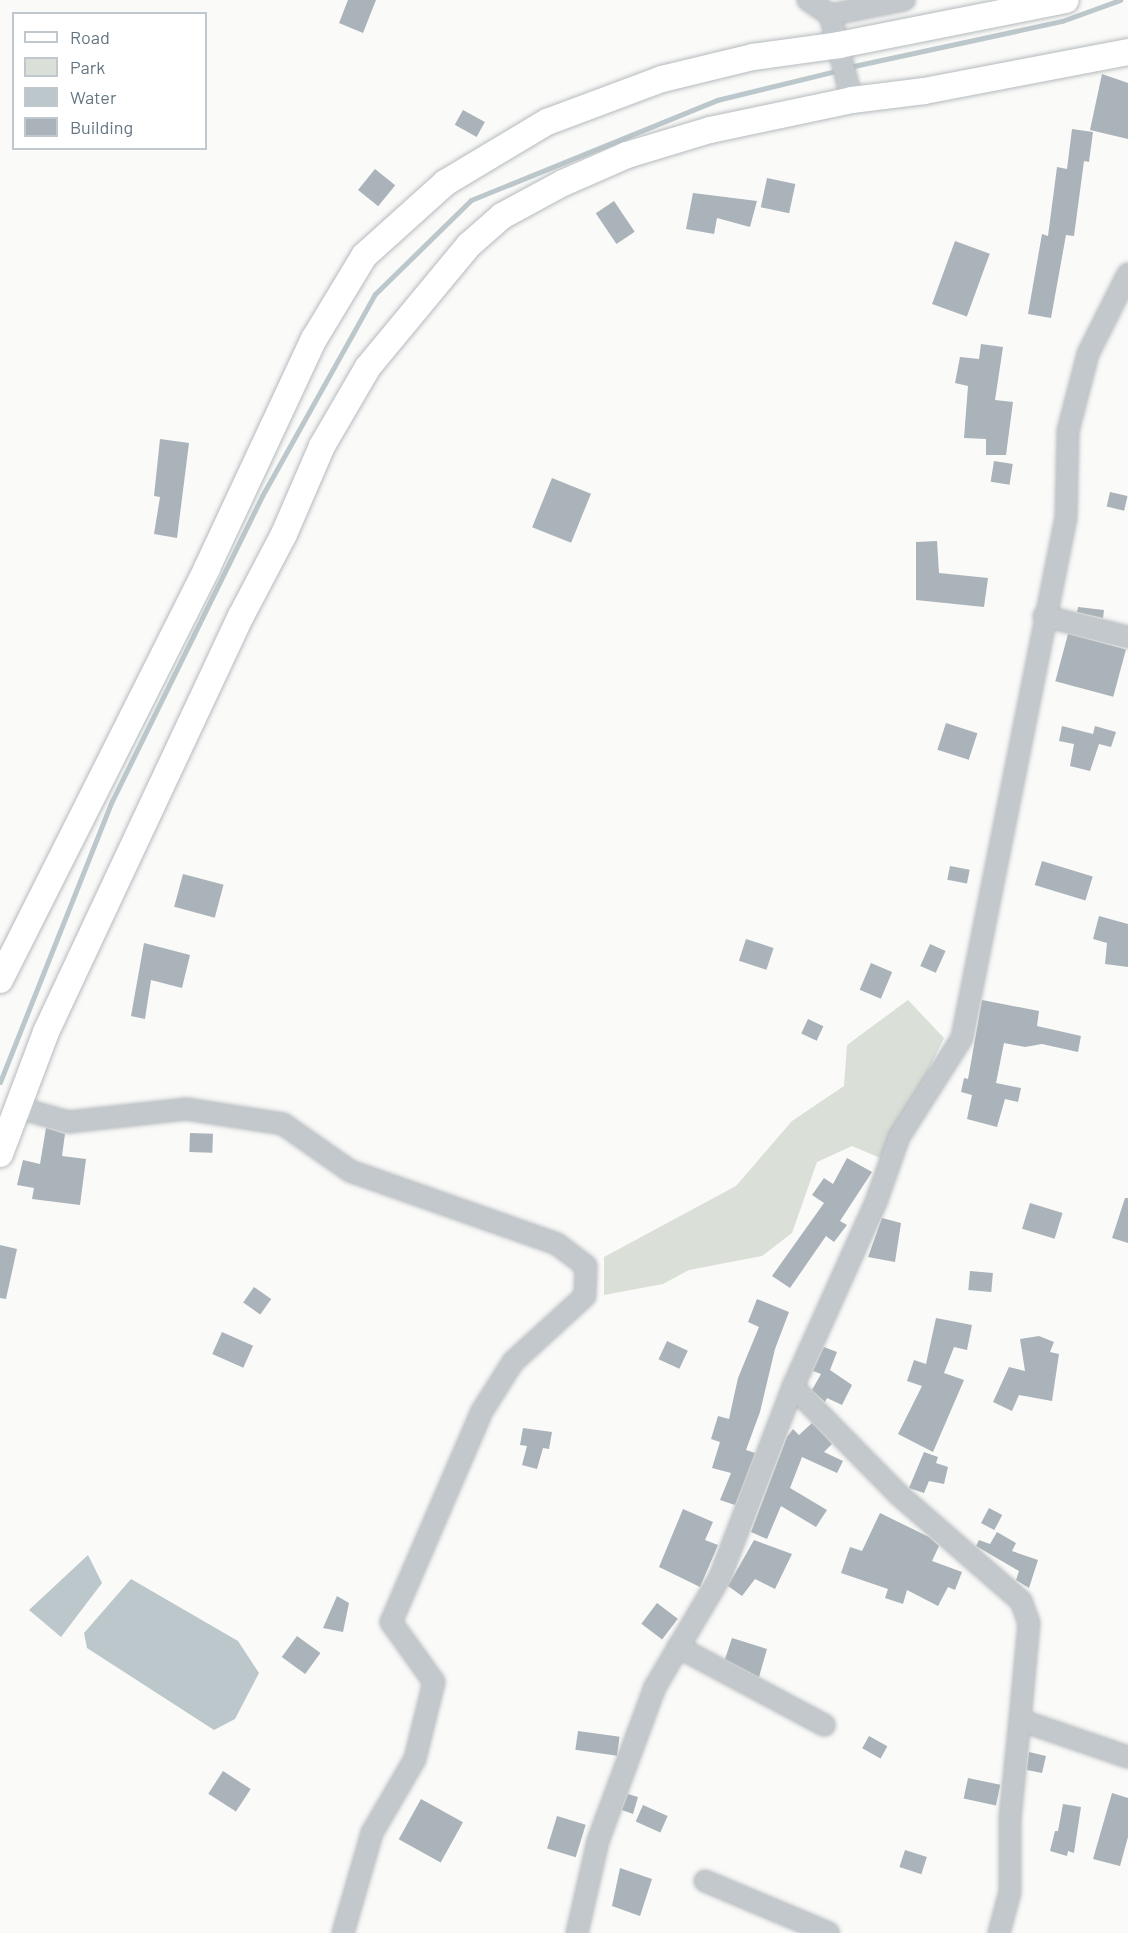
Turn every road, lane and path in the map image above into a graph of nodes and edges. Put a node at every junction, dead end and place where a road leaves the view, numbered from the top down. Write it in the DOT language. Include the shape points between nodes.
graph roads {
  1 [pos="808,0"];
  2 [pos="904,0"];
  3 [pos="1066,0"];
  4 [pos="831,15"];
  5 [pos="840,51"];
  6 [pos="1128,52"];
  7 [pos="850,91"];
  8 [pos="1128,274"];
  9 [pos="1044,616"];
  10 [pos="1128,637"];
  11 [pos="0,980"];
  12 [pos="16,1107"];
  13 [pos="0,1155"];
  14 [pos="793,1388"];
  15 [pos="678,1647"];
  16 [pos="1020,1720"];
  17 [pos="824,1725"];
  18 [pos="1128,1757"];
  19 [pos="705,1881"];
  20 [pos="343,1933"];
  21 [pos="577,1933"];
  22 [pos="829,1933"];
  23 [pos="999,1933"];
  1 -- 4 [label="street"];
  2 -- 4 [label="street"];
  3 -- 5 [label="main road"];
  4 -- 5 [label="street"];
  5 -- 7 [label="street"];
  5 -- 11 [label="main road" via="753,57 662,80 547,122 445,183 364,255 314,339 207,568"];
  6 -- 7 [label="main road" via="924,91"];
  7 -- 12 [label="main road" via="627,155 563,183 501,216 469,244 409,313 368,367 322,446 284,534 241,616 46,1032"];
  8 -- 9 [label="street" via="1088,354 1068,431 1066,518"];
  9 -- 10 [label="street"];
  9 -- 14 [label="street" via="962,1038 899,1137 876,1202"];
  12 -- 13 [label="main road"];
  12 -- 20 [label="street" via="68,1122 186,1109 283,1124 350,1171 557,1244 586,1266 585,1296 513,1362 482,1411 390,1622 434,1682 415,1759 372,1833"];
  14 -- 15 [label="street" via="720,1577"];
  14 -- 16 [label="street" via="897,1494 1021,1601 1029,1623"];
  15 -- 17 [label="street"];
  15 -- 21 [label="street" via="655,1687 598,1841"];
  16 -- 18 [label="street"];
  16 -- 23 [label="street" via="1010,1818 1010,1892"];
  19 -- 22 [label="street"];
}
